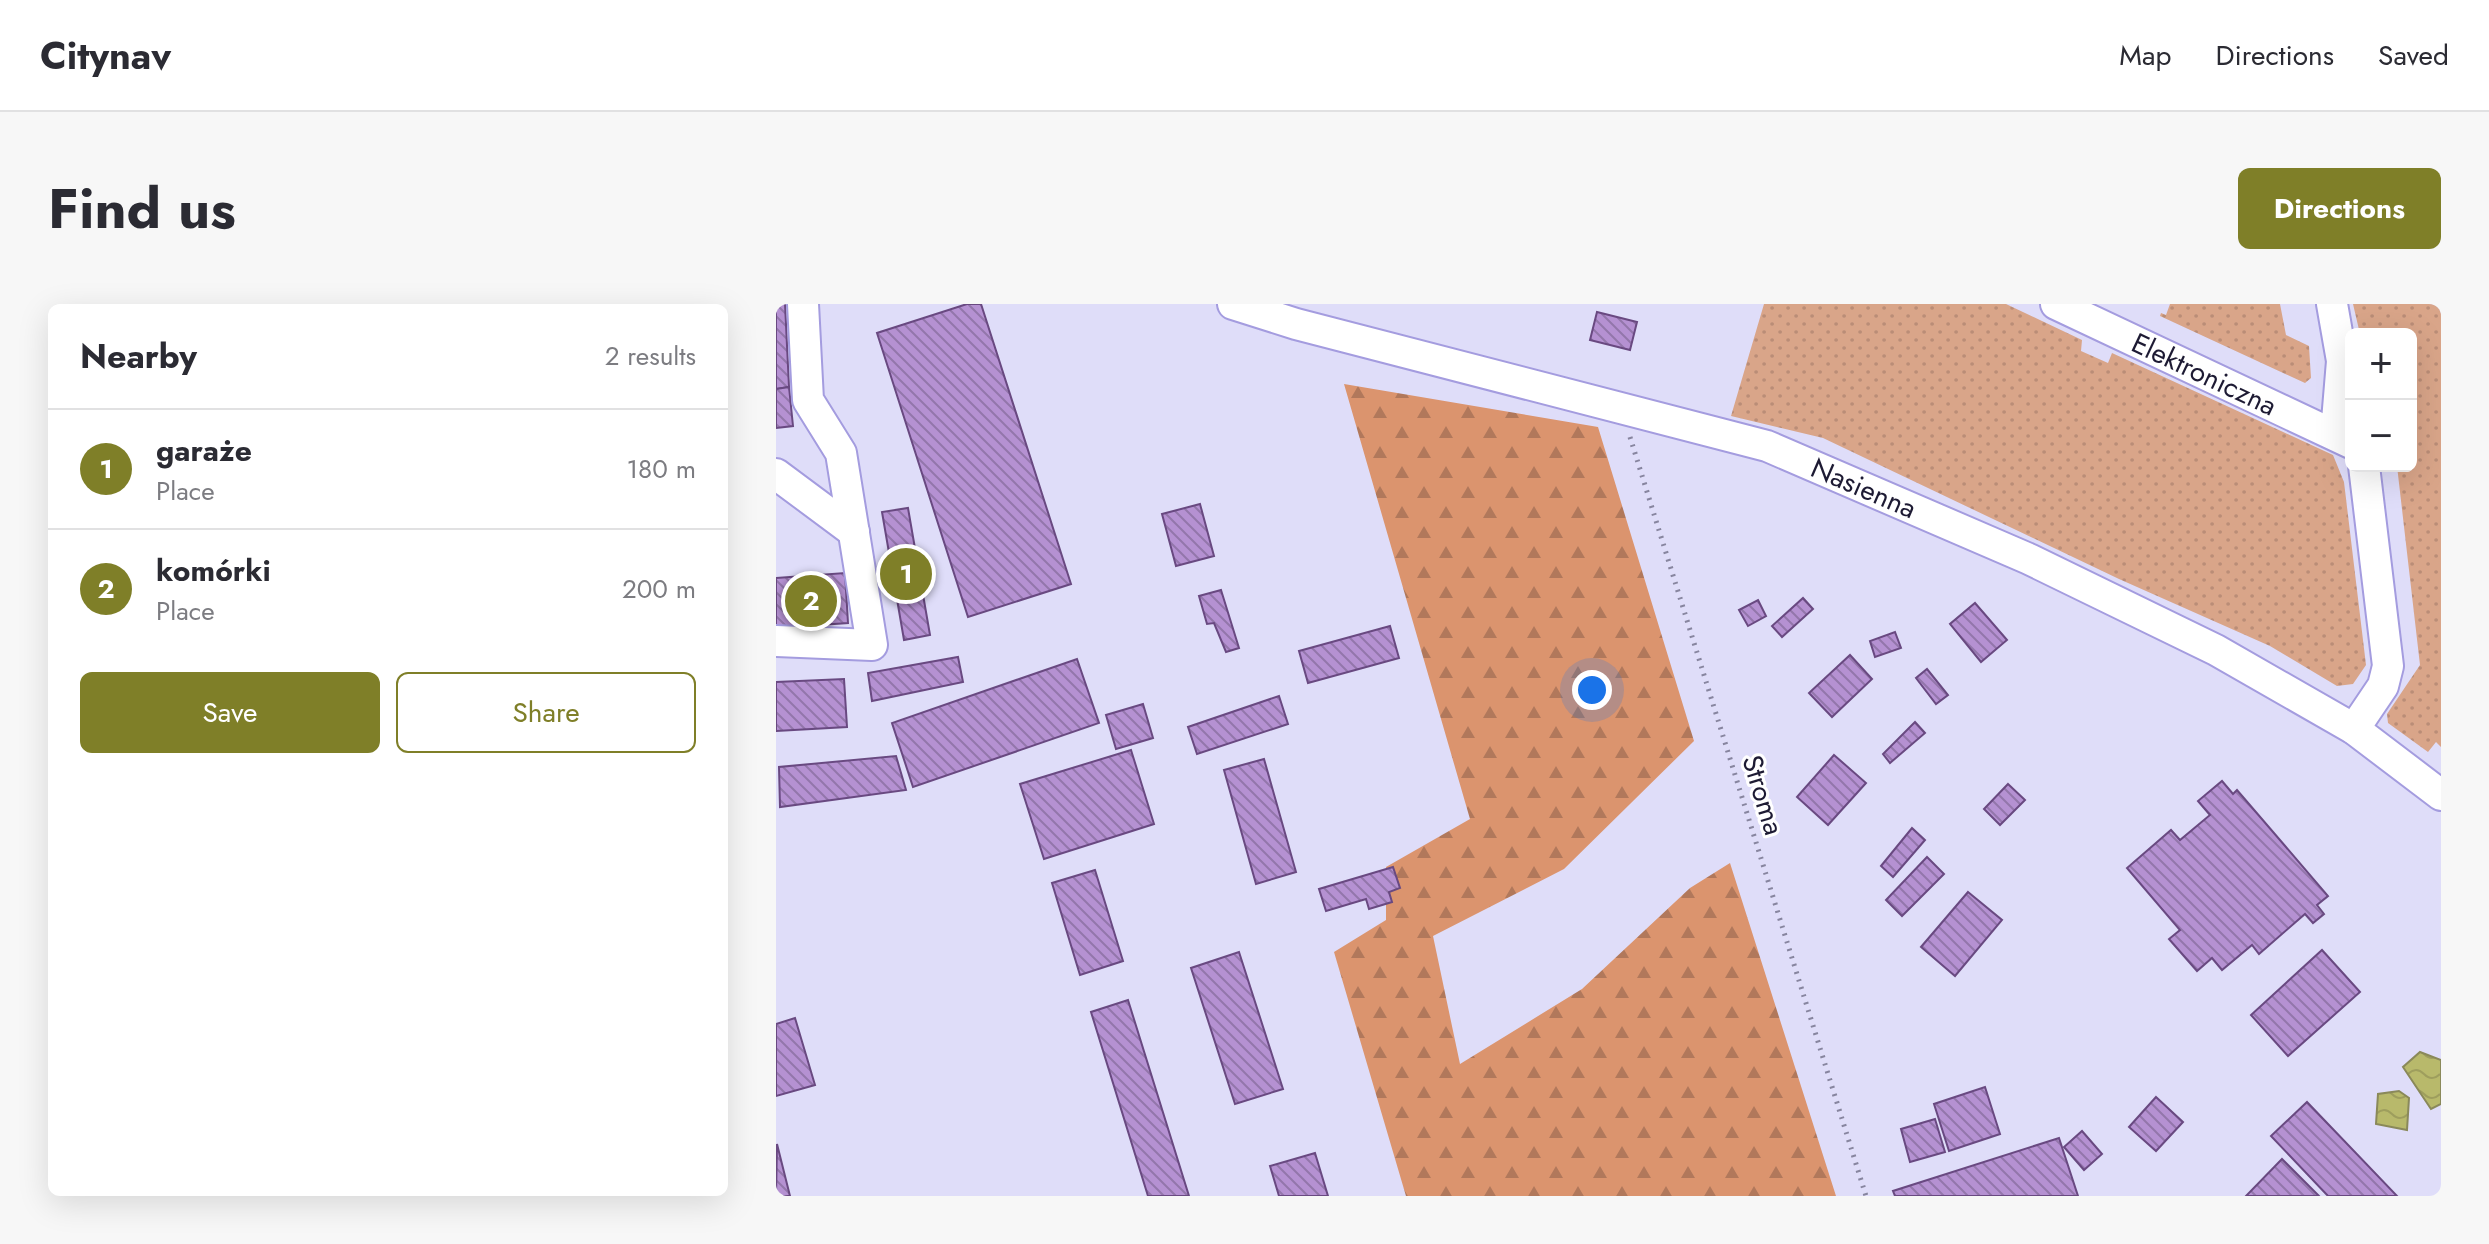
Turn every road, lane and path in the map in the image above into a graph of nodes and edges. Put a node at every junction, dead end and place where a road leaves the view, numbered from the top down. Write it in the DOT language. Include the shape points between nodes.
graph roads {
  1 [pos="803,304"];
  2 [pos="1233,304"];
  3 [pos="2056,304"];
  4 [pos="2332,304"];
  5 [pos="1621,407"];
  6 [pos="2343,438"];
  7 [pos="2365,472"];
  8 [pos="776,474"];
  9 [pos="854,532"];
  10 [pos="776,641"];
  11 [pos="2354,729"];
  12 [pos="2441,795"];
  13 [pos="1866,1196"];
  1 -- 9 [label="street" via="808,400 841,453"];
  2 -- 5 [label="street, Nasienna"];
  3 -- 6 [label="street, Elektroniczna"];
  4 -- 6 [label="street" via="2342,361"];
  5 -- 11 [label="street, Nasienna" via="1767,446 2029,559 2216,650"];
  5 -- 13 [label="path, Stroma"];
  7 -- 11 [label="street" via="2388,666 2383,686"];
  8 -- 9 [label="street"];
  9 -- 10 [label="street" via="872,645"];
  11 -- 12 [label="street, Nasienna"];
}
